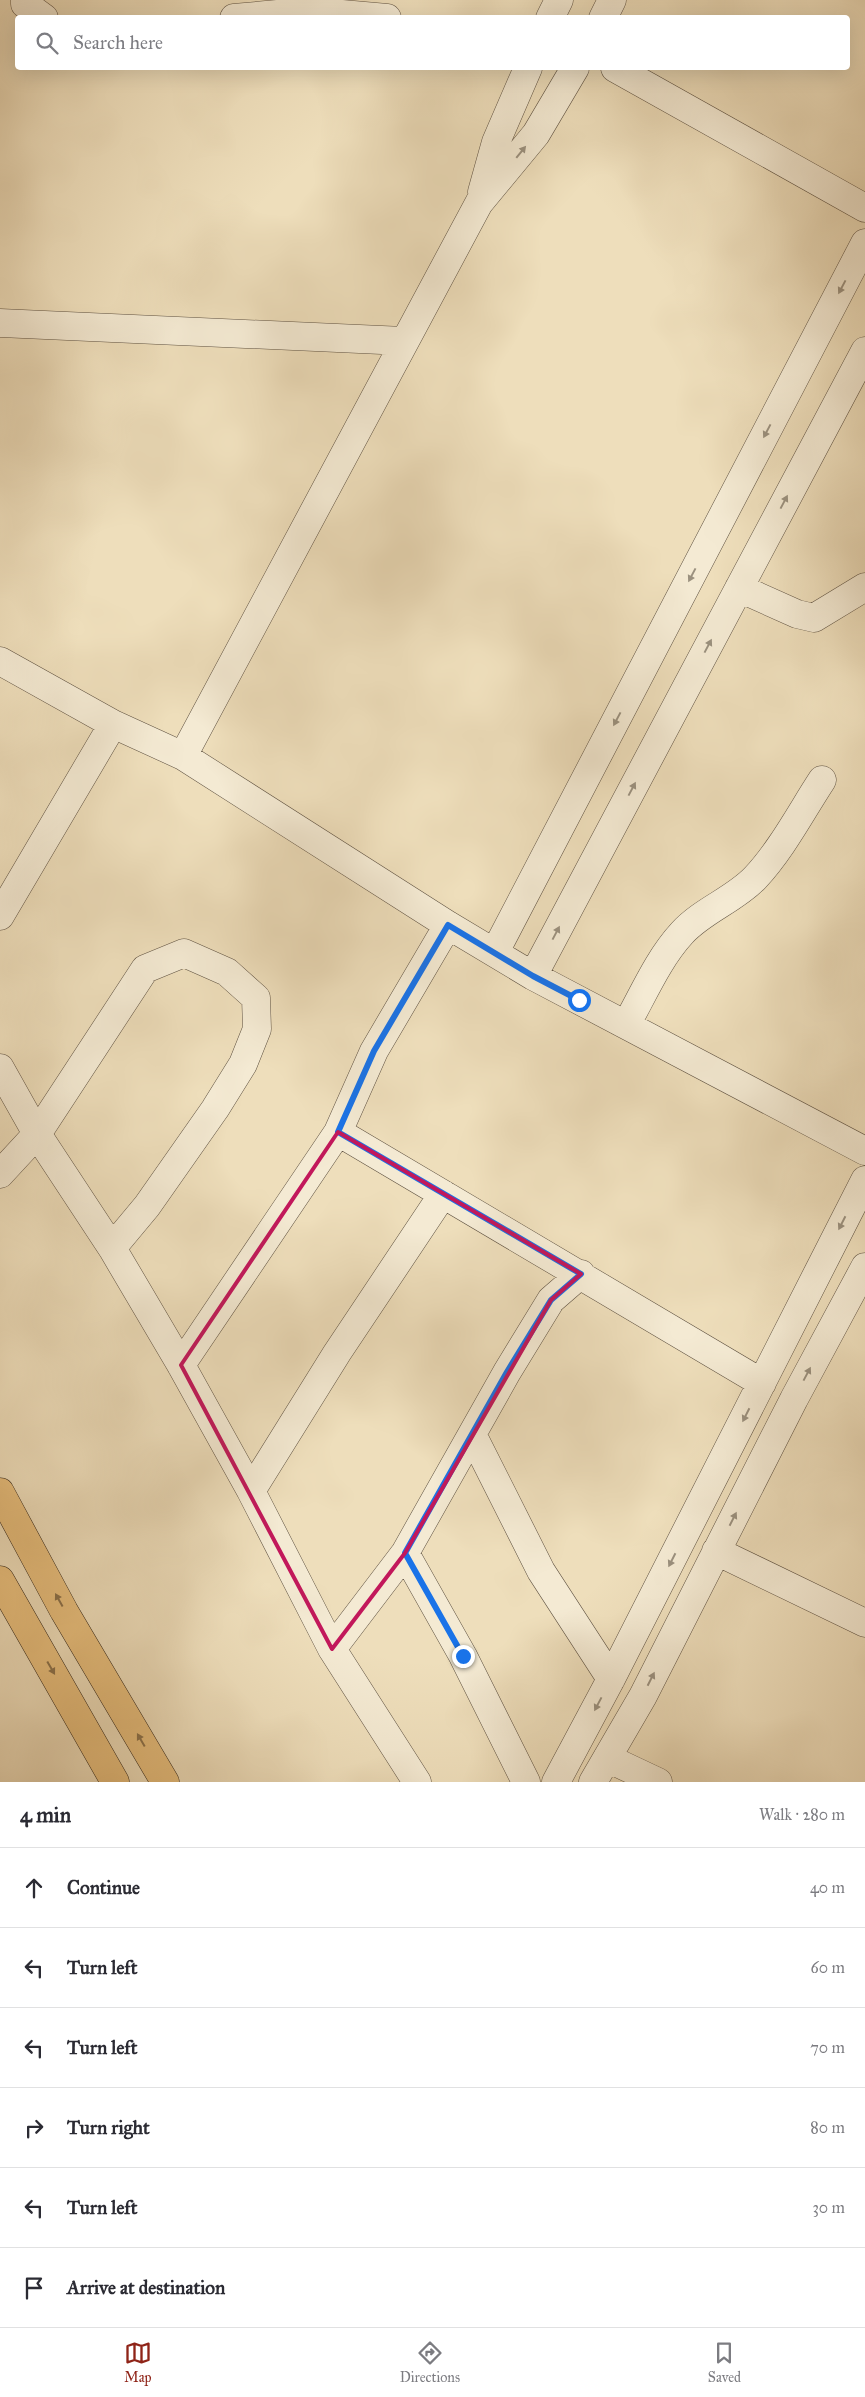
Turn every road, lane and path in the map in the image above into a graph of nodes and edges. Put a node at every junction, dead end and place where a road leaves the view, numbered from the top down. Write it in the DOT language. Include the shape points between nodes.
graph roads {
  1 [pos="24,0"];
  2 [pos="559,0"];
  3 [pos="612,0"];
  4 [pos="310,6"];
  5 [pos="40,15"];
  6 [pos="253,15"];
  7 [pos="368,15"];
  8 [pos="552,15"];
  9 [pos="604,15"];
  10 [pos="527,70"];
  11 [pos="574,70"];
  12 [pos="619,70"];
  13 [pos="479,203"];
  14 [pos="865,208"];
  15 [pos="865,244"];
  16 [pos="0,323"];
  17 [pos="404,341"];
  18 [pos="865,351"];
  19 [pos="865,587"];
  20 [pos="739,588"];
  21 [pos="0,662"];
  22 [pos="113,724"];
  23 [pos="183,756"];
  24 [pos="822,780"];
  25 [pos="0,916"];
  26 [pos="448,925"];
  27 [pos="495,952"];
  28 [pos="533,976"];
  29 [pos="626,1025"];
  30 [pos="0,1068"];
  31 [pos="338,1132"];
  32 [pos="37,1134"];
  33 [pos="865,1151"];
  34 [pos="0,1174"];
  35 [pos="865,1180"];
  36 [pos="443,1194"];
  37 [pos="112,1248"];
  38 [pos="865,1267"];
  39 [pos="581,1274"];
  40 [pos="181,1365"];
  41 [pos="762,1382"];
  42 [pos="473,1436"];
  43 [pos="0,1492"];
  44 [pos="251,1492"];
  45 [pos="716,1551"];
  46 [pos="405,1553"];
  47 [pos="0,1580"];
  48 [pos="865,1623"];
  49 [pos="332,1649"];
  50 [pos="611,1679"];
  51 [pos="607,1758"];
  52 [pos="115,1782"];
  53 [pos="165,1782"];
  54 [pos="417,1782"];
  55 [pos="526,1782"];
  56 [pos="556,1782"];
  57 [pos="593,1782"];
  58 [pos="658,1782"];
  1 -- 5 [label="street" via="24,4"];
  2 -- 8 [label="street"];
  3 -- 9 [label="street"];
  4 -- 6 [label="street"];
  4 -- 7 [label="street"];
  10 -- 13 [label="street" via="496,142"];
  13 -- 11 [label="street, one-way" via="536,134"];
  12 -- 14 [label="street"];
  13 -- 17 [label="street"];
  15 -- 27 [label="street, one-way"];
  16 -- 17 [label="street"];
  17 -- 23 [label="street"];
  20 -- 18 [label="street, one-way"];
  19 -- 20 [label="street" via="814,618 797,614"];
  28 -- 20 [label="street, one-way"];
  21 -- 22 [label="street"];
  22 -- 23 [label="street"];
  22 -- 25 [label="street"];
  23 -- 26 [label="street"];
  24 -- 29 [label="street" via="753,880 682,933"];
  26 -- 27 [label="street"];
  26 -- 31 [label="street" via="374,1051"];
  27 -- 28 [label="street"];
  28 -- 29 [label="street"];
  29 -- 33 [label="street"];
  30 -- 32 [label="street"];
  31 -- 36 [label="street"];
  31 -- 40 [label="street"];
  32 -- 34 [label="street"];
  32 -- 37 [label="street"];
  32 -- 37 [label="street" via="145,969 184,953 227,972 256,998 257,1028 243,1064 147,1206"];
  35 -- 41 [label="street, one-way"];
  36 -- 39 [label="street"];
  36 -- 44 [label="street" via="337,1353"];
  37 -- 40 [label="street"];
  45 -- 38 [label="street, one-way"];
  39 -- 41 [label="street"];
  39 -- 42 [label="street" via="551,1300"];
  40 -- 44 [label="street"];
  41 -- 50 [label="street, one-way"];
  42 -- 46 [label="street"];
  42 -- 50 [label="street" via="541,1571"];
  53 -- 43 [label="main road, one-way" via="64,1610"];
  44 -- 49 [label="street"];
  45 -- 48 [label="street"];
  51 -- 45 [label="street, one-way" via="643,1696"];
  46 -- 49 [label="street"];
  46 -- 55 [label="street" via="463,1656"];
  47 -- 52 [label="main road, one-way"];
  49 -- 54 [label="street"];
  50 -- 56 [label="street, one-way"];
  51 -- 57 [label="street"];
  51 -- 58 [label="street"];
}
